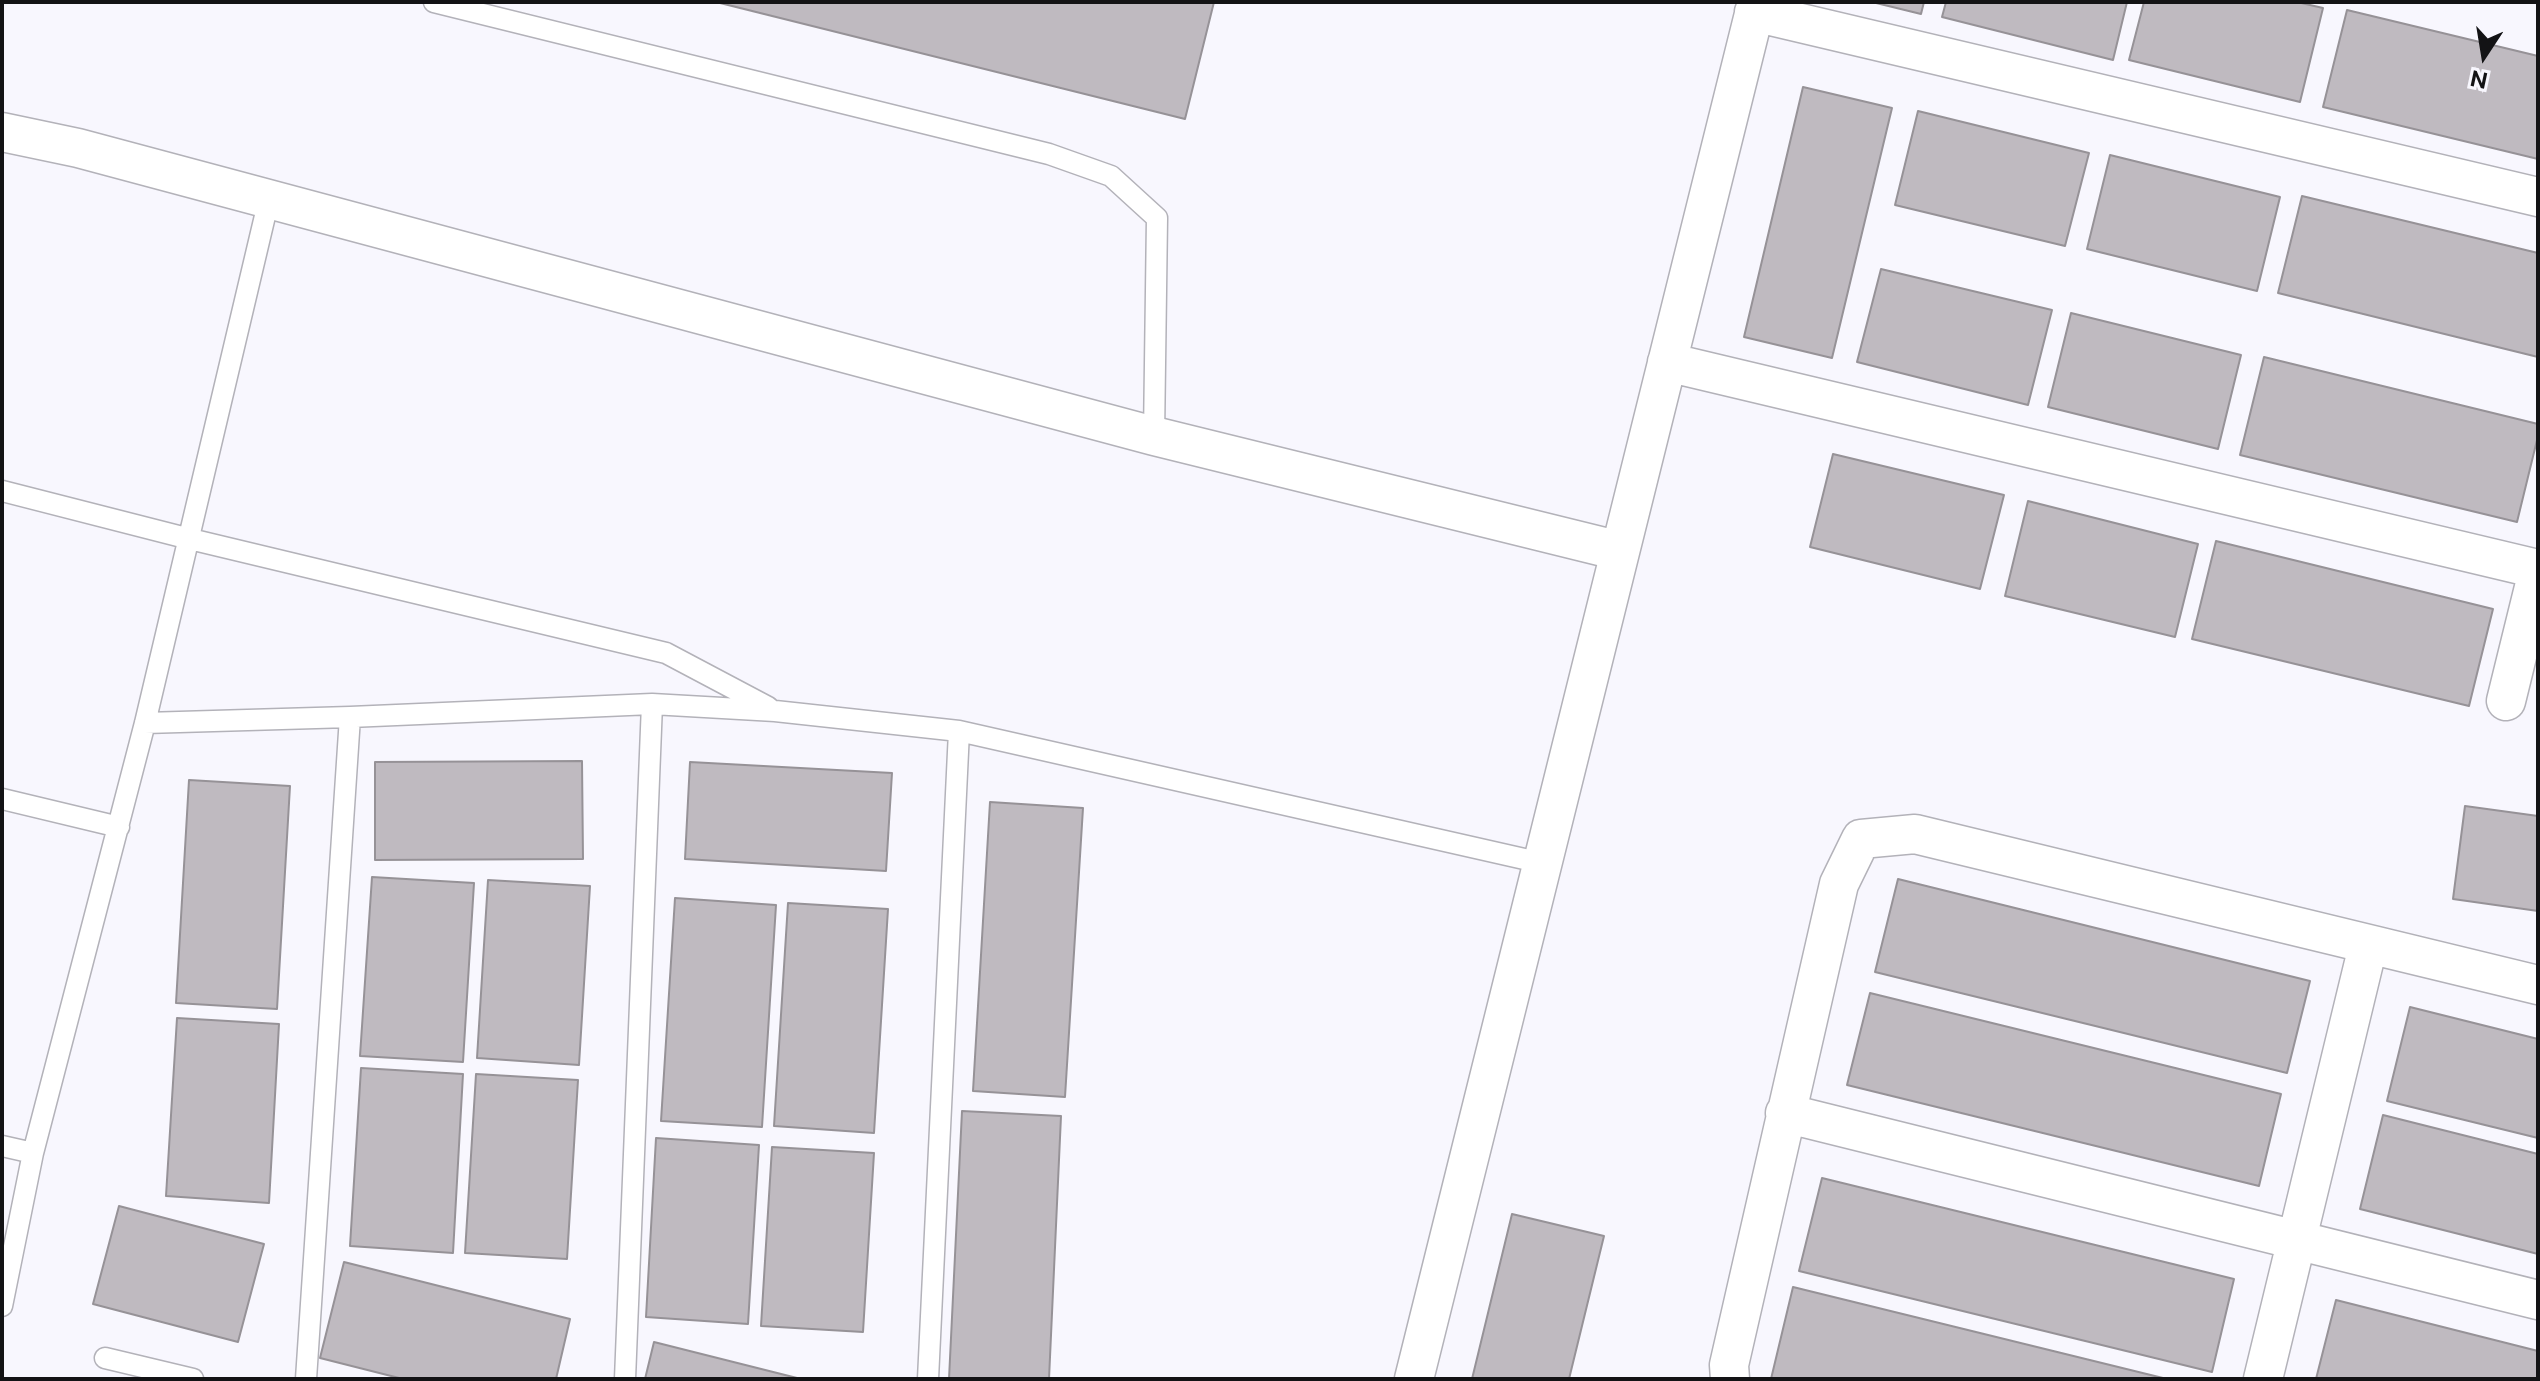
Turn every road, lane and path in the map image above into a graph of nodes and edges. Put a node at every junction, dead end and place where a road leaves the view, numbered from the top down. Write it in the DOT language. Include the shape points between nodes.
graph roads {
  1 [pos="434,2"];
  2 [pos="1755,7"];
  3 [pos="2,132"];
  4 [pos="2538,197"];
  5 [pos="269,199"];
  6 [pos="1667,362"];
  7 [pos="1154,436"];
  8 [pos="2,491"];
  9 [pos="190,539"];
  10 [pos="1620,551"];
  11 [pos="2538,570"];
  12 [pos="2506,701"];
  13 [pos="652,704"];
  14 [pos="775,711"];
  15 [pos="350,717"];
  16 [pos="145,723"];
  17 [pos="959,731"];
  18 [pos="2,799"];
  19 [pos="119,827"];
  20 [pos="1542,863"];
  21 [pos="2368,946"];
  22 [pos="2538,985"];
  23 [pos="1785,1113"];
  24 [pos="2,1146"];
  25 [pos="33,1153"];
  26 [pos="2296,1240"];
  27 [pos="2538,1300"];
  28 [pos="2,1306"];
  29 [pos="105,1358"];
  30 [pos="193,1379"];
  31 [pos="306,1379"];
  32 [pos="625,1379"];
  33 [pos="928,1379"];
  34 [pos="1414,1379"];
  35 [pos="1730,1379"];
  36 [pos="2263,1379"];
  1 -- 7 [label="lane" via="1049,154 1111,176 1157,218"];
  2 -- 4 [label="street"];
  2 -- 6 [label="street"];
  3 -- 5 [label="street"];
  5 -- 7 [label="street"];
  5 -- 9 [label="lane"];
  6 -- 10 [label="street"];
  6 -- 11 [label="street"];
  7 -- 10 [label="street"];
  8 -- 9 [label="lane"];
  9 -- 14 [label="lane" via="666,653"];
  9 -- 16 [label="lane"];
  10 -- 20 [label="street"];
  11 -- 12 [label="street"];
  13 -- 14 [label="lane"];
  13 -- 15 [label="lane"];
  13 -- 32 [label="lane"];
  14 -- 17 [label="lane"];
  15 -- 16 [label="lane"];
  15 -- 31 [label="lane"];
  16 -- 19 [label="lane"];
  17 -- 20 [label="lane"];
  17 -- 33 [label="lane"];
  18 -- 19 [label="lane"];
  19 -- 25 [label="lane"];
  20 -- 34 [label="street"];
  21 -- 22 [label="street"];
  21 -- 23 [label="street" via="1915,834 1861,839 1839,884"];
  21 -- 26 [label="street"];
  23 -- 26 [label="street"];
  23 -- 35 [label="street"];
  24 -- 25 [label="lane"];
  25 -- 28 [label="lane"];
  26 -- 27 [label="street"];
  26 -- 36 [label="street"];
  29 -- 30 [label="lane"];
}
